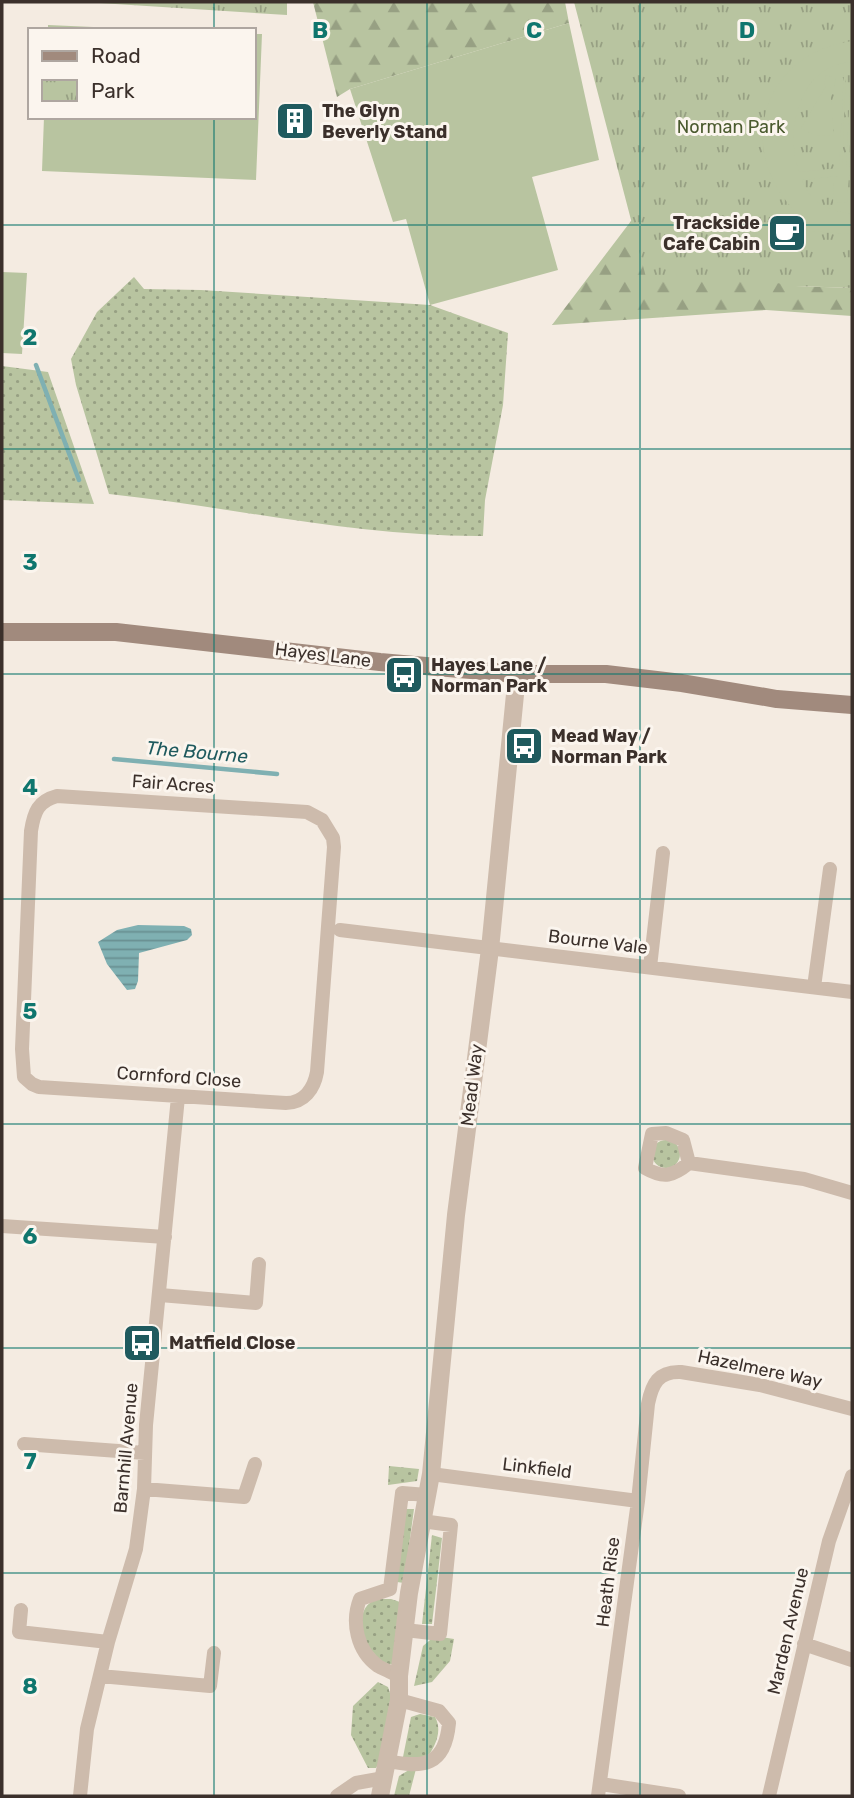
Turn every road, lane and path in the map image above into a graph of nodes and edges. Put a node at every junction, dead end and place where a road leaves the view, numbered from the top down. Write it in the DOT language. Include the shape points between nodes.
graph roads {
  1 [pos="2,632"];
  2 [pos="517,674"];
  3 [pos="852,705"];
  4 [pos="663,853"];
  5 [pos="830,869"];
  6 [pos="340,930"];
  7 [pos="490,949"];
  8 [pos="650,967"];
  9 [pos="814,987"];
  10 [pos="852,992"];
  11 [pos="317,1072"];
  12 [pos="24,1077"];
  13 [pos="178,1097"];
  14 [pos="690,1163"];
  15 [pos="852,1193"];
  16 [pos="2,1226"];
  17 [pos="165,1237"];
  18 [pos="259,1264"];
  19 [pos="160,1295"];
  20 [pos="661,1376"];
  21 [pos="852,1409"];
  22 [pos="24,1444"];
  23 [pos="145,1453"];
  24 [pos="255,1464"];
  25 [pos="430,1474"];
  26 [pos="852,1476"];
  27 [pos="144,1489"];
  28 [pos="427,1495"];
  29 [pos="638,1501"];
  30 [pos="422,1521"];
  31 [pos="390,1589"];
  32 [pos="409,1593"];
  33 [pos="21,1610"];
  34 [pos="405,1630"];
  35 [pos="108,1642"];
  36 [pos="804,1644"];
  37 [pos="214,1653"];
  38 [pos="852,1660"];
  39 [pos="100,1676"];
  40 [pos="399,1676"];
  41 [pos="399,1700"];
  42 [pos="383,1779"];
  43 [pos="599,1790"];
  44 [pos="80,1796"];
  45 [pos="337,1796"];
  46 [pos="679,1796"];
  47 [pos="769,1796"];
  1 -- 2 [label="main road, Hayes Lane" via="116,632"];
  2 -- 3 [label="main road, Hayes Lane" via="606,674"];
  2 -- 7 [label="street, Mead Way"];
  4 -- 8 [label="street"];
  5 -- 9 [label="street"];
  6 -- 7 [label="street, Bourne Vale"];
  7 -- 8 [label="street, Bourne Vale"];
  7 -- 25 [label="street, Mead Way" via="456,1215"];
  8 -- 9 [label="street, Bourne Vale"];
  9 -- 10 [label="street, Bourne Vale"];
  11 -- 12 [label="street, Fair Acres" via="334,847 322,820 307,812 57,796 35,811 31,831"];
  11 -- 13 [label="street, Cornford Close" via="313,1087 293,1103"];
  12 -- 13 [label="street, Cornford Close" via="39,1087"];
  13 -- 17 [label="street, Barnhill Avenue"];
  14 -- 15 [label="street" via="804,1179"];
  16 -- 17 [label="street"];
  17 -- 19 [label="street, Barnhill Avenue"];
  18 -- 19 [label="street" via="256,1303"];
  19 -- 23 [label="street, Barnhill Avenue"];
  20 -- 21 [label="street, Hazelmere Way" via="681,1372 760,1385"];
  20 -- 29 [label="street, Heath Rise" via="650,1392"];
  22 -- 23 [label="street"];
  23 -- 27 [label="street, Barnhill Avenue"];
  24 -- 27 [label="street" via="244,1497"];
  25 -- 28 [label="street, Mead Way"];
  25 -- 29 [label="street, Linkfield"];
  26 -- 36 [label="street, Marden Avenue" via="829,1541"];
  27 -- 35 [label="street, Barnhill Avenue" via="136,1549"];
  28 -- 30 [label="street, Mead Way"];
  28 -- 31 [label="street" via="402,1493"];
  29 -- 43 [label="street, Heath Rise"];
  30 -- 32 [label="street, Mead Way"];
  30 -- 34 [label="street" via="451,1525 440,1634"];
  31 -- 32 [label="street"];
  31 -- 40 [label="street" via="360,1599 355,1612 357,1635 377,1665"];
  32 -- 34 [label="street, Mead Way"];
  33 -- 35 [label="street" via="19,1632"];
  34 -- 40 [label="street, Mead Way"];
  35 -- 39 [label="street, Barnhill Avenue"];
  36 -- 38 [label="street"];
  36 -- 47 [label="street, Marden Avenue"];
  37 -- 39 [label="street" via="210,1686"];
  39 -- 44 [label="street, Barnhill Avenue" via="87,1729"];
  40 -- 41 [label="street, Mead Way"];
  41 -- 42 [label="street, Mead Way"];
  41 -- 42 [label="street" via="439,1711 449,1723 448,1732 432,1762"];
  42 -- 45 [label="street" via="356,1783"];
  43 -- 46 [label="street"];
}
